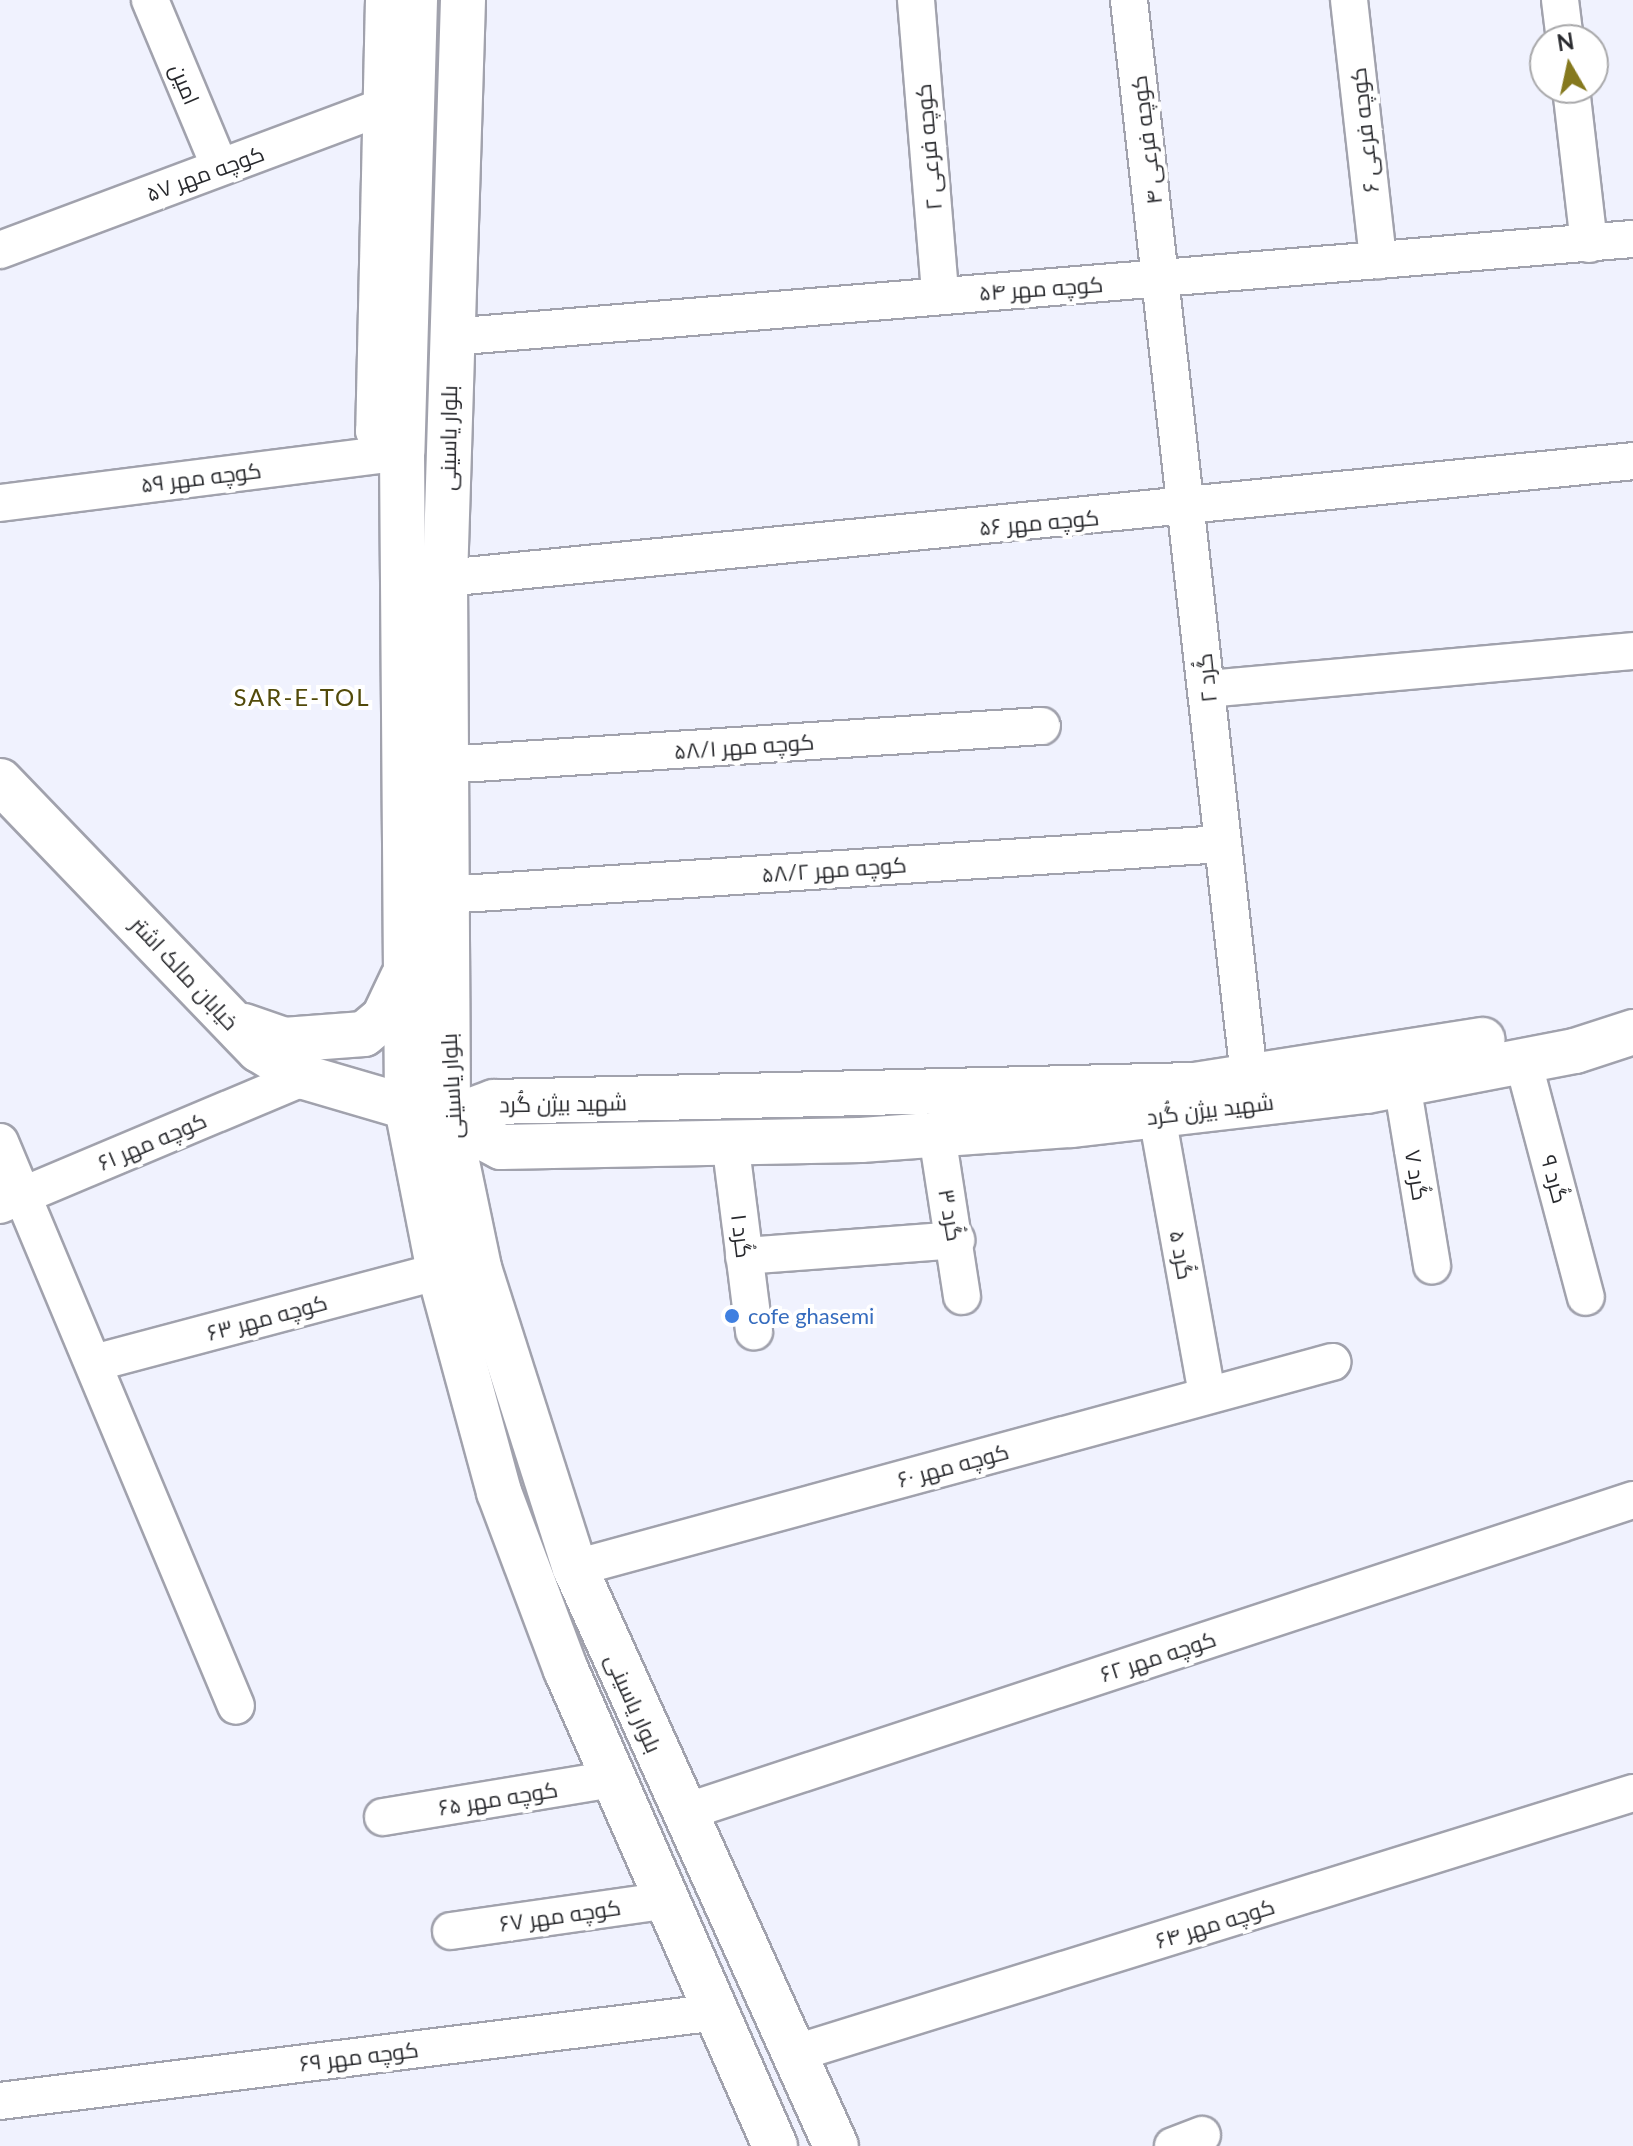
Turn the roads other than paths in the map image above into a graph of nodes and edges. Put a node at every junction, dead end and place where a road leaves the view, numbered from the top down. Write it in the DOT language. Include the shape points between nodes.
graph roads {
  1 [pos="150,0"];
  2 [pos="384,0"];
  3 [pos="415,0"];
  4 [pos="463,0"];
  5 [pos="916,0"];
  6 [pos="1129,0"];
  7 [pos="1349,0"];
  8 [pos="1560,0"];
  9 [pos="1563,24"];
  10 [pos="396,102"];
  11 [pos="1573,104"];
  12 [pos="220,167"];
  13 [pos="1633,239"];
  14 [pos="1589,244"];
  15 [pos="0,250"];
  16 [pos="1378,260"];
  17 [pos="1162,280"];
  18 [pos="940,295"];
  19 [pos="450,337"];
  20 [pos="402,452"];
  21 [pos="1633,461"];
  22 [pos="0,503"];
  23 [pos="1186,509"];
  24 [pos="445,578"];
  25 [pos="1633,651"];
  26 [pos="1207,689"];
  27 [pos="1042,726"];
  28 [pos="445,765"];
  29 [pos="0,781"];
  30 [pos="1222,844"];
  31 [pos="446,895"];
  32 [pos="403,977"];
  33 [pos="1633,1006"];
  34 [pos="232,1022"];
  35 [pos="1633,1032"];
  36 [pos="1523,1061"];
  37 [pos="1249,1076"];
  38 [pos="304,1077"];
  39 [pos="1402,1084"];
  40 [pos="407,1108"];
  41 [pos="1157,1116"];
  42 [pos="448,1119"];
  43 [pos="937,1135"];
  44 [pos="730,1141"];
  45 [pos="0,1142"];
  46 [pos="12,1200"];
  47 [pos="425,1205"];
  48 [pos="956,1240"];
  49 [pos="744,1256"];
  50 [pos="1432,1266"];
  51 [pos="439,1271"];
  52 [pos="962,1296"];
  53 [pos="1586,1297"];
  54 [pos="754,1331"];
  55 [pos="1332,1362"];
  56 [pos="94,1363"];
  57 [pos="1207,1395"];
  58 [pos="1633,1500"];
  59 [pos="575,1568"];
  60 [pos="236,1706"];
  61 [pos="613,1779"];
  62 [pos="1633,1793"];
  63 [pos="682,1813"];
  64 [pos="383,1817"];
  65 [pos="668,1900"];
  66 [pos="451,1931"];
  67 [pos="718,2012"];
  68 [pos="796,2053"];
  69 [pos="0,2101"];
  70 [pos="775,2146"];
  71 [pos="836,2146"];
  1 -- 12 [label="street, امین"];
  2 -- 10 [label="street"];
  3 -- 10 [label="main road, بلوار یاسینی"];
  4 -- 19 [label="main road, بلوار یاسینی"];
  5 -- 18 [label="street, کوچه فرعی ۲"];
  6 -- 17 [label="street, کوچه فرعی ۴"];
  7 -- 16 [label="street, کوچه فرعی ۶"];
  8 -- 9 [label="street"];
  10 -- 12 [label="street, کوچه مهر ۵۷"];
  10 -- 20 [label="main road, بلوار یاسینی"];
  11 -- 14 [label="street"];
  12 -- 15 [label="street, کوچه مهر ۵۷"];
  13 -- 14 [label="street, کوچه مهر ۵۴"];
  14 -- 16 [label="street, کوچه مهر ۵۴"];
  16 -- 17 [label="street, کوچه مهر ۵۴"];
  17 -- 18 [label="street, کوچه مهر ۵۴"];
  17 -- 23 [label="street, گُرد ۲"];
  18 -- 19 [label="street, کوچه مهر ۵۴"];
  19 -- 24 [label="main road, بلوار یاسینی"];
  20 -- 22 [label="street, کوچه مهر ۵۹"];
  20 -- 32 [label="main road, بلوار یاسینی"];
  21 -- 23 [label="street, کوچه مهر ۵۶"];
  23 -- 24 [label="street, کوچه مهر ۵۶"];
  23 -- 26 [label="street, گُرد ۲"];
  24 -- 28 [label="main road, بلوار یاسینی"];
  25 -- 26 [label="street"];
  26 -- 30 [label="street, گُرد ۲"];
  27 -- 28 [label="street, کوچه مهر ۵۸/۱"];
  28 -- 31 [label="main road, بلوار یاسینی"];
  29 -- 34 [label="main road, خیابان مالک اشتر"];
  30 -- 31 [label="street, کوچه مهر ۵۸/۲"];
  30 -- 37 [label="street, گُرد ۲"];
  31 -- 42 [label="main road, بلوار یاسینی"];
  32 -- 34 [label="main road" via="384,1017 364,1034 284,1040"];
  32 -- 40 [label="main road, بلوار یاسینی"];
  33 -- 37 [label="main road, شهید بیژن گُرد" via="1586,1023"];
  34 -- 38 [label="main road, خیابان مالک اشتر" via="259,1050"];
  35 -- 36 [label="main road, شهید بیژن گُرد"];
  36 -- 39 [label="main road, شهید بیژن گُرد"];
  36 -- 53 [label="street, گُرد ۹"];
  37 -- 42 [label="main road, شهید بیژن گُرد" via="1179,1085 494,1102"];
  38 -- 40 [label="main road, خیابان مالک اشتر"];
  38 -- 46 [label="street, کوچه مهر ۶۱"];
  38 -- 47 [label="main road" via="376,1123"];
  39 -- 41 [label="main road, شهید بیژن گُرد"];
  39 -- 50 [label="street, گُرد ۷"];
  40 -- 42 [label="main road, خیابان مالک اشتر"];
  40 -- 47 [label="main road, بلوار یاسینی"];
  41 -- 43 [label="main road, شهید بیژن گُرد"];
  41 -- 57 [label="street, گُرد ۵"];
  42 -- 44 [label="main road, شهید بیژن گُرد" via="501,1147"];
  42 -- 59 [label="main road, بلوار یاسینی" via="479,1268"];
  43 -- 44 [label="main road, شهید بیژن گُرد"];
  43 -- 48 [label="street, گُرد ۳"];
  44 -- 49 [label="street, گُرد ۱"];
  45 -- 46 [label="street"];
  46 -- 56 [label="street"];
  47 -- 51 [label="main road, بلوار یاسینی"];
  48 -- 49 [label="street"];
  48 -- 52 [label="street, گُرد ۳"];
  49 -- 54 [label="street, گُرد ۱"];
  51 -- 56 [label="street, کوچه مهر ۶۳"];
  51 -- 61 [label="main road, بلوار یاسینی" via="499,1492"];
  55 -- 57 [label="street, کوچه مهر ۶۰"];
  56 -- 60 [label="street"];
  57 -- 59 [label="street, کوچه مهر ۶۰"];
  58 -- 63 [label="street, کوچه مهر ۶۲"];
  59 -- 63 [label="main road, بلوار یاسینی"];
  61 -- 64 [label="street, کوچه مهر ۶۵"];
  61 -- 65 [label="main road, بلوار یاسینی"];
  62 -- 68 [label="street, کوچه مهر ۶۴"];
  63 -- 68 [label="main road, بلوار یاسینی"];
  65 -- 66 [label="street, کوچه مهر ۶۷"];
  65 -- 67 [label="main road, بلوار یاسینی"];
  67 -- 69 [label="street, کوچه مهر ۶۹"];
  67 -- 70 [label="main road, بلوار یاسینی"];
  68 -- 71 [label="main road, بلوار یاسینی"];
}
